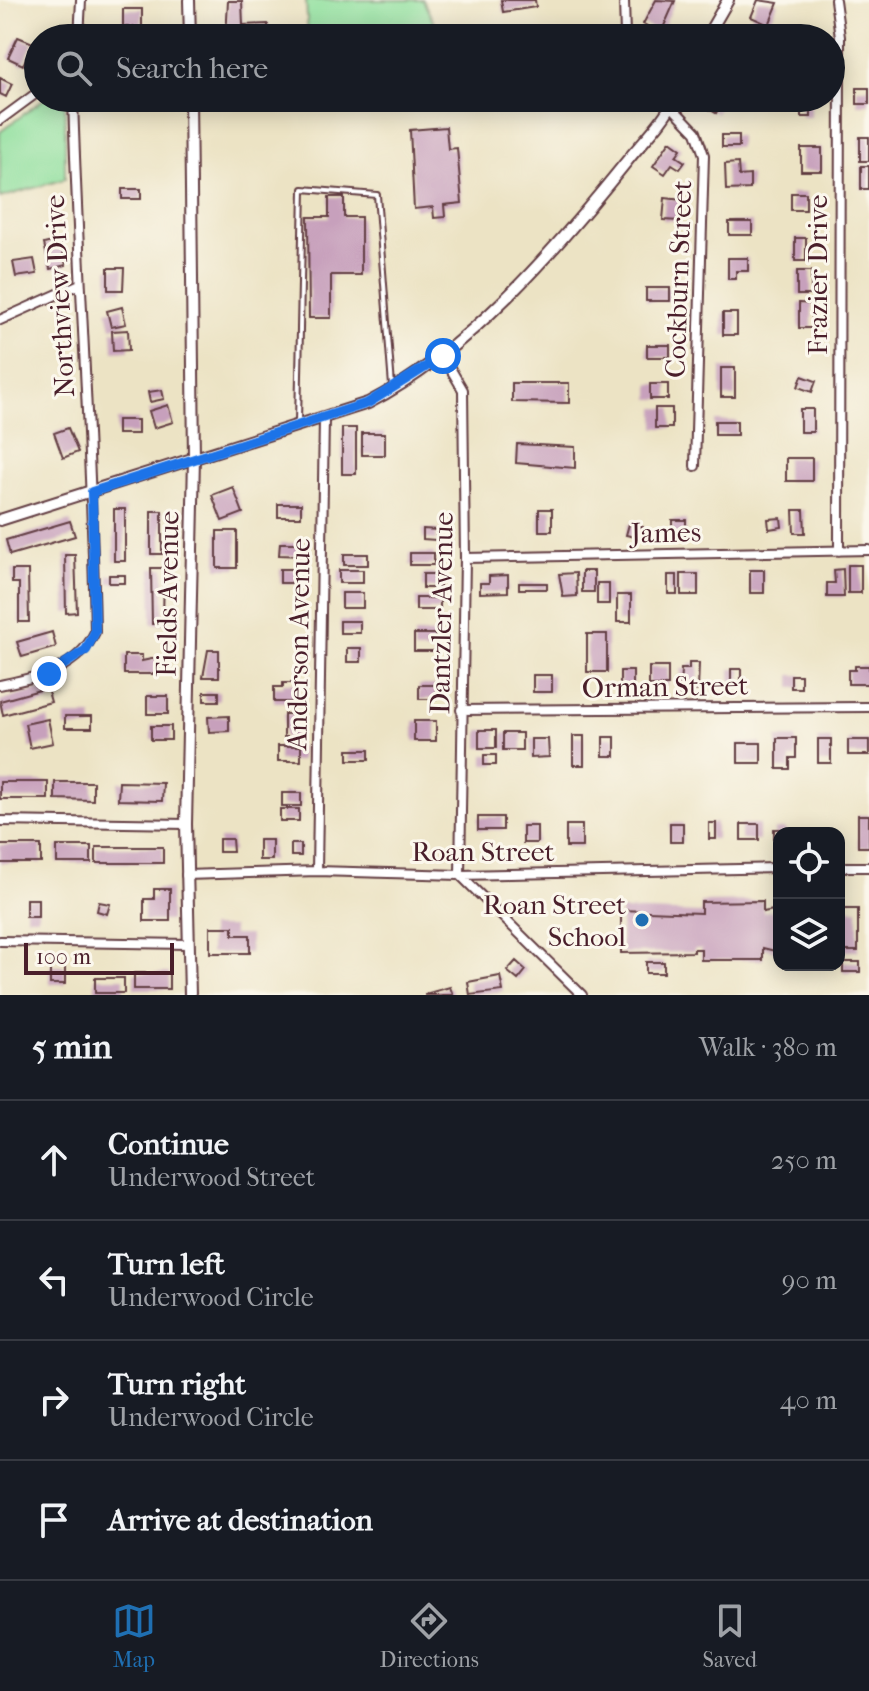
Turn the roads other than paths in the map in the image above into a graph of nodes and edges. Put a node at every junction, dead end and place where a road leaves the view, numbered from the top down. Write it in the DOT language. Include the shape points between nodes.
graph roads {
  1 [pos="81,0"];
  2 [pos="189,0"];
  3 [pos="624,0"];
  4 [pos="728,0"];
  5 [pos="835,0"];
  6 [pos="79,24"];
  7 [pos="190,24"];
  8 [pos="626,24"];
  9 [pos="714,24"];
  10 [pos="838,24"];
  11 [pos="24,102"];
  12 [pos="73,112"];
  13 [pos="190,112"];
  14 [pos="665,112"];
  15 [pos="681,112"];
  16 [pos="840,112"];
  17 [pos="0,120"];
  18 [pos="78,285"];
  19 [pos="0,320"];
  20 [pos="443,356"];
  21 [pos="393,391"];
  22 [pos="324,418"];
  23 [pos="298,424"];
  24 [pos="194,458"];
  25 [pos="695,466"];
  26 [pos="92,492"];
  27 [pos="0,520"];
  28 [pos="869,550"];
  29 [pos="839,551"];
  30 [pos="465,558"];
  31 [pos="0,685"];
  32 [pos="869,707"];
  33 [pos="461,710"];
  34 [pos="0,821"];
  35 [pos="186,824"];
  36 [pos="845,867"];
  37 [pos="869,867"];
  38 [pos="773,868"];
  39 [pos="317,871"];
  40 [pos="186,875"];
  41 [pos="460,875"];
  42 [pos="0,941"];
  43 [pos="188,944"];
  44 [pos="190,995"];
  45 [pos="582,995"];
  1 -- 6 [label="street"];
  2 -- 7 [label="street"];
  3 -- 8 [label="street"];
  4 -- 9 [label="street"];
  5 -- 10 [label="street, Frazier Drive"];
  11 -- 17 [label="street"];
  12 -- 18 [label="street, Northview Drive"];
  13 -- 24 [label="street, Fields Avenue"];
  14 -- 20 [label="street" via="570,232"];
  15 -- 25 [label="street, Cockburn Street" via="704,155"];
  16 -- 29 [label="street, Frazier Drive"];
  18 -- 19 [label="street"];
  18 -- 26 [label="street, Northview Drive"];
  20 -- 21 [label="street"];
  20 -- 30 [label="street, Dantzler Avenue" via="463,390"];
  21 -- 22 [label="street"];
  21 -- 23 [label="lane" via="377,195 303,189"];
  22 -- 23 [label="street"];
  22 -- 39 [label="street, Anderson Avenue"];
  23 -- 24 [label="street"];
  24 -- 26 [label="street"];
  24 -- 35 [label="street, Fields Avenue"];
  26 -- 27 [label="street"];
  26 -- 31 [label="street, Northview Drive" via="95,632 86,650 49,674"];
  28 -- 29 [label="street, James"];
  29 -- 30 [label="street, James"];
  30 -- 33 [label="street, Dantzler Avenue"];
  32 -- 33 [label="street, Orman Street"];
  33 -- 41 [label="street, Dantzler Avenue"];
  34 -- 35 [label="street"];
  35 -- 40 [label="street, Fields Avenue"];
  36 -- 37 [label="street"];
  38 -- 41 [label="street, Roan Street"];
  39 -- 40 [label="street, Roan Street"];
  39 -- 41 [label="street, Roan Street"];
  40 -- 43 [label="street, Fields Avenue"];
  41 -- 45 [label="street"];
  42 -- 43 [label="street"];
  43 -- 44 [label="street, Fields Avenue"];
}
